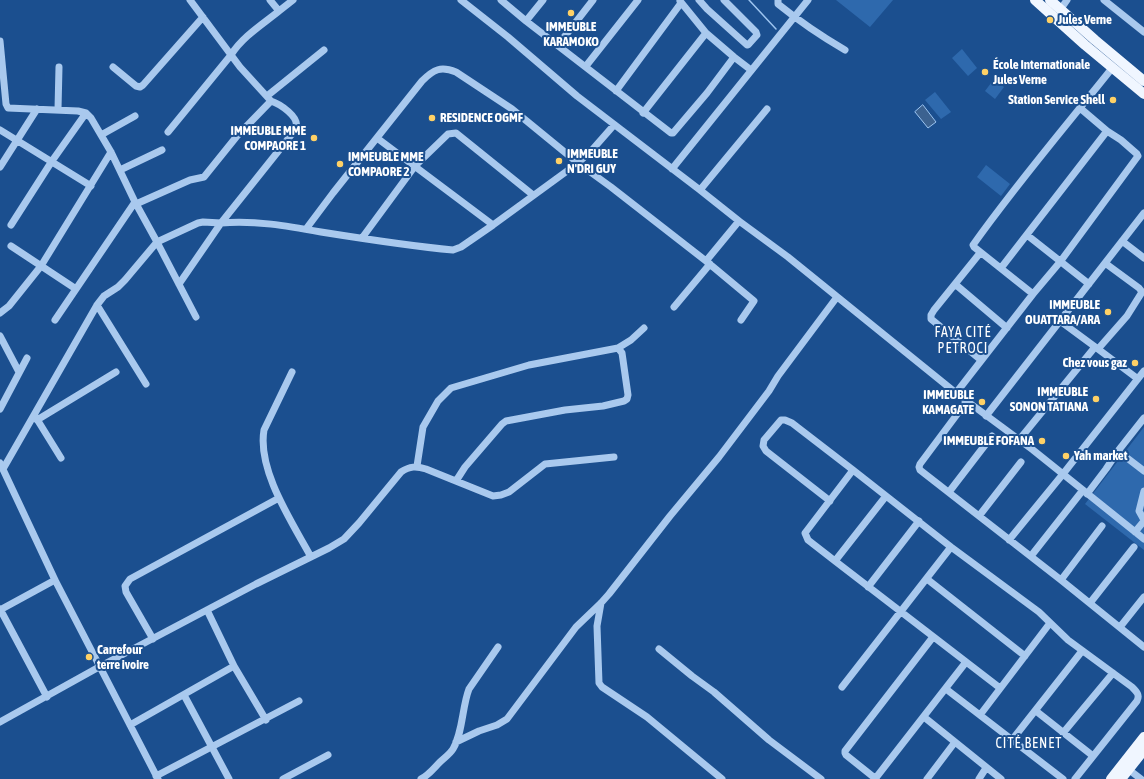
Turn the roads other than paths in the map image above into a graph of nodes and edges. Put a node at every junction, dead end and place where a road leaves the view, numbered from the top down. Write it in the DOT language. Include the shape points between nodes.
graph roads {
  1 [pos="190,0"];
  2 [pos="270,0"];
  3 [pos="293,0"];
  4 [pos="461,0"];
  5 [pos="501,0"];
  6 [pos="542,0"];
  7 [pos="593,0"];
  8 [pos="638,0"];
  9 [pos="699,0"];
  10 [pos="724,0"];
  11 [pos="778,0"];
  12 [pos="808,0"];
  13 [pos="1035,0"];
  14 [pos="1050,0"];
  15 [pos="1068,0"];
  16 [pos="1104,0"];
  17 [pos="680,2"];
  18 [pos="1060,10"];
  19 [pos="279,11"];
  20 [pos="203,17"];
  21 [pos="794,18"];
  22 [pos="526,21"];
  23 [pos="1144,32"];
  24 [pos="706,33"];
  25 [pos="0,41"];
  26 [pos="558,44"];
  27 [pos="324,50"];
  28 [pos="845,50"];
  29 [pos="231,55"];
  30 [pos="734,57"];
  31 [pos="1,62"];
  32 [pos="586,66"];
  33 [pos="59,67"];
  34 [pos="113,67"];
  35 [pos="1113,67"];
  36 [pos="751,70"];
  37 [pos="1144,81"];
  38 [pos="616,91"];
  39 [pos="1144,94"];
  40 [pos="269,98"];
  41 [pos="1080,108"];
  42 [pos="37,109"];
  43 [pos="58,109"];
  44 [pos="767,109"];
  45 [pos="86,113"];
  46 [pos="643,113"];
  47 [pos="135,116"];
  48 [pos="614,125"];
  49 [pos="0,130"];
  50 [pos="1107,131"];
  51 [pos="168,132"];
  52 [pos="101,135"];
  53 [pos="378,138"];
  54 [pos="17,140"];
  55 [pos="162,150"];
  56 [pos="111,152"];
  57 [pos="52,162"];
  58 [pos="578,163"];
  59 [pos="415,166"];
  60 [pos="0,168"];
  61 [pos="672,169"];
  62 [pos="120,170"];
  63 [pos="91,186"];
  64 [pos="700,190"];
  65 [pos="533,196"];
  66 [pos="136,203"];
  67 [pos="1144,213"];
  68 [pos="739,221"];
  69 [pos="221,223"];
  70 [pos="11,225"];
  71 [pos="493,225"];
  72 [pos="306,229"];
  73 [pos="1027,235"];
  74 [pos="362,238"];
  75 [pos="1122,241"];
  76 [pos="157,242"];
  77 [pos="11,246"];
  78 [pos="980,253"];
  79 [pos="1144,258"];
  80 [pos="1060,262"];
  81 [pos="708,263"];
  82 [pos="1105,263"];
  83 [pos="41,266"];
  84 [pos="1001,268"];
  85 [pos="179,284"];
  86 [pos="955,284"];
  87 [pos="1089,284"];
  88 [pos="76,289"];
  89 [pos="1033,294"];
  90 [pos="837,297"];
  91 [pos="97,305"];
  92 [pos="674,307"];
  93 [pos="0,313"];
  94 [pos="196,317"];
  95 [pos="55,320"];
  96 [pos="741,320"];
  97 [pos="1060,321"];
  98 [pos="644,328"];
  99 [pos="1007,328"];
  100 [pos="0,336"];
  101 [pos="618,348"];
  102 [pos="1096,348"];
  103 [pos="27,358"];
  104 [pos="981,360"];
  105 [pos="1144,371"];
  106 [pos="19,372"];
  107 [pos="116,372"];
  108 [pos="292,372"];
  109 [pos="1138,379"];
  110 [pos="146,384"];
  111 [pos="956,393"];
  112 [pos="967,401"];
  113 [pos="0,409"];
  114 [pos="986,416"];
  115 [pos="36,417"];
  116 [pos="1144,418"];
  117 [pos="992,436"];
  118 [pos="1019,440"];
  119 [pos="1118,451"];
  120 [pos="614,457"];
  121 [pos="61,458"];
  122 [pos="1022,462"];
  123 [pos="2,466"];
  124 [pos="418,466"];
  125 [pos="853,470"];
  126 [pos="1144,471"];
  127 [pos="1063,474"];
  128 [pos="456,481"];
  129 [pos="1144,491"];
  130 [pos="949,492"];
  131 [pos="1085,492"];
  132 [pos="886,496"];
  133 [pos="279,498"];
  134 [pos="830,501"];
  135 [pos="979,516"];
  136 [pos="1144,520"];
  137 [pos="919,521"];
  138 [pos="1102,526"];
  139 [pos="1135,532"];
  140 [pos="1144,539"];
  141 [pos="1009,540"];
  142 [pos="951,547"];
  143 [pos="1134,547"];
  144 [pos="1030,556"];
  145 [pos="311,557"];
  146 [pos="835,561"];
  147 [pos="927,579"];
  148 [pos="55,580"];
  149 [pos="1061,580"];
  150 [pos="868,587"];
  151 [pos="1144,597"];
  152 [pos="601,603"];
  153 [pos="1090,603"];
  154 [pos="0,609"];
  155 [pos="207,610"];
  156 [pos="900,612"];
  157 [pos="1050,623"];
  158 [pos="1120,627"];
  159 [pos="933,638"];
  160 [pos="153,639"];
  161 [pos="498,647"];
  162 [pos="1144,647"];
  163 [pos="659,649"];
  164 [pos="1082,650"];
  165 [pos="1025,656"];
  166 [pos="966,662"];
  167 [pos="234,666"];
  168 [pos="100,667"];
  169 [pos="1113,674"];
  170 [pos="842,687"];
  171 [pos="1000,688"];
  172 [pos="946,689"];
  173 [pos="184,695"];
  174 [pos="47,697"];
  175 [pos="299,701"];
  176 [pos="1036,711"];
  177 [pos="980,715"];
  178 [pos="924,717"];
  179 [pos="266,720"];
  180 [pos="0,722"];
  181 [pos="130,725"];
  182 [pos="1063,733"];
  183 [pos="1144,737"];
  184 [pos="1012,740"];
  185 [pos="456,742"];
  186 [pos="955,742"];
  187 [pos="212,747"];
  188 [pos="1144,750"];
  189 [pos="328,755"];
  190 [pos="1093,756"];
  191 [pos="986,768"];
  192 [pos="1128,769"];
  193 [pos="157,778"];
  194 [pos="229,779"];
  195 [pos="283,779"];
  196 [pos="423,779"];
  197 [pos="722,779"];
  198 [pos="821,779"];
  199 [pos="875,779"];
  200 [pos="927,779"];
  201 [pos="978,779"];
  202 [pos="1001,779"];
  203 [pos="1063,779"];
  204 [pos="1075,779"];
  205 [pos="1111,779"];
  206 [pos="1120,779"];
  207 [pos="1140,779"];
  1 -- 20 [label="street"];
  2 -- 19 [label="street"];
  3 -- 19 [label="street"];
  4 -- 48 [label="street"];
  5 -- 22 [label="street"];
  6 -- 22 [label="street"];
  7 -- 26 [label="street"];
  8 -- 32 [label="street"];
  9 -- 10 [label="street" via="748,45 757,35 756,32"];
  11 -- 21 [label="street" via="778,4"];
  12 -- 21 [label="street"];
  13 -- 35 [label="main road"];
  14 -- 18 [label="main road"];
  15 -- 18 [label="street"];
  16 -- 23 [label="street"];
  17 -- 24 [label="street"];
  17 -- 38 [label="street"];
  18 -- 37 [label="main road"];
  19 -- 29 [label="street" via="235,48"];
  20 -- 29 [label="street"];
  20 -- 34 [label="street" via="140,87"];
  21 -- 28 [label="street"];
  21 -- 36 [label="street"];
  22 -- 26 [label="street"];
  24 -- 30 [label="street"];
  24 -- 46 [label="street"];
  25 -- 31 [label="street"];
  26 -- 32 [label="street"];
  27 -- 40 [label="street"];
  29 -- 40 [label="street"];
  29 -- 51 [label="street"];
  30 -- 36 [label="street"];
  30 -- 46 [label="street" via="673,133"];
  31 -- 42 [label="street" via="8,108"];
  32 -- 38 [label="street"];
  33 -- 43 [label="street"];
  35 -- 39 [label="main road"];
  35 -- 41 [label="street"];
  36 -- 61 [label="street"];
  38 -- 46 [label="street"];
  40 -- 66 [label="street" via="204,177 190,180"];
  40 -- 69 [label="street" via="290,113 296,123 296,129"];
  41 -- 50 [label="street"];
  41 -- 78 [label="street" via="997,211 973,245"];
  42 -- 43 [label="street"];
  42 -- 54 [label="street"];
  43 -- 45 [label="street"];
  44 -- 64 [label="street"];
  45 -- 52 [label="street"];
  45 -- 57 [label="street"];
  47 -- 52 [label="street"];
  48 -- 58 [label="street"];
  48 -- 61 [label="street"];
  49 -- 54 [label="street"];
  50 -- 73 [label="street"];
  50 -- 80 [label="street" via="1138,156"];
  52 -- 56 [label="street"];
  53 -- 58 [label="street" via="400,107 428,75 440,68 456,72 512,109"];
  53 -- 59 [label="street"];
  53 -- 72 [label="street"];
  54 -- 57 [label="street"];
  54 -- 60 [label="street"];
  55 -- 62 [label="street"];
  56 -- 62 [label="street"];
  56 -- 63 [label="street"];
  57 -- 63 [label="street"];
  57 -- 70 [label="street"];
  58 -- 65 [label="street"];
  58 -- 81 [label="street"];
  59 -- 65 [label="street" via="448,134 456,133"];
  59 -- 71 [label="street"];
  59 -- 74 [label="street"];
  61 -- 64 [label="street"];
  62 -- 66 [label="street"];
  63 -- 83 [label="street"];
  64 -- 68 [label="street"];
  65 -- 71 [label="street"];
  66 -- 76 [label="street"];
  66 -- 88 [label="street"];
  67 -- 75 [label="street"];
  68 -- 81 [label="street"];
  68 -- 90 [label="street"];
  69 -- 72 [label="street" via="237,221"];
  69 -- 76 [label="street" via="198,223"];
  69 -- 85 [label="street"];
  71 -- 74 [label="street" via="453,250"];
  72 -- 74 [label="street"];
  73 -- 80 [label="street"];
  73 -- 84 [label="street"];
  75 -- 79 [label="street"];
  75 -- 82 [label="street"];
  76 -- 85 [label="street"];
  76 -- 91 [label="street" via="125,280 104,296"];
  77 -- 83 [label="street"];
  78 -- 84 [label="street"];
  78 -- 86 [label="street"];
  80 -- 87 [label="street"];
  80 -- 89 [label="street"];
  81 -- 92 [label="street"];
  81 -- 96 [label="street" via="754,301"];
  82 -- 87 [label="street"];
  82 -- 102 [label="street" via="1142,292 1127,316"];
  83 -- 88 [label="street"];
  83 -- 93 [label="street" via="9,306"];
  84 -- 89 [label="street"];
  85 -- 94 [label="street"];
  86 -- 99 [label="street"];
  86 -- 104 [label="street" via="934,310 931,319"];
  87 -- 97 [label="street"];
  88 -- 95 [label="street"];
  89 -- 99 [label="street"];
  90 -- 111 [label="street"];
  90 -- 152 [label="street" via="769,391"];
  91 -- 110 [label="street"];
  91 -- 115 [label="street"];
  97 -- 102 [label="street"];
  97 -- 114 [label="street"];
  98 -- 101 [label="street"];
  99 -- 104 [label="street"];
  100 -- 106 [label="street"];
  101 -- 124 [label="street" via="529,365 451,388 438,401 423,427"];
  101 -- 128 [label="street" via="622,354 627,399 603,406 506,421 465,467"];
  102 -- 109 [label="street"];
  102 -- 118 [label="street"];
  103 -- 106 [label="street"];
  104 -- 111 [label="street"];
  105 -- 109 [label="street"];
  106 -- 113 [label="street"];
  107 -- 115 [label="street"];
  108 -- 133 [label="street" via="262,439 269,472"];
  109 -- 127 [label="street"];
  111 -- 112 [label="street"];
  112 -- 114 [label="street"];
  112 -- 130 [label="street" via="919,467"];
  114 -- 118 [label="street"];
  115 -- 121 [label="street"];
  115 -- 123 [label="street"];
  116 -- 119 [label="street"];
  117 -- 130 [label="street"];
  118 -- 127 [label="street"];
  119 -- 126 [label="street"];
  119 -- 131 [label="street"];
  120 -- 128 [label="street" via="545,464 509,492 497,496"];
  122 -- 135 [label="street"];
  123 -- 148 [label="street"];
  124 -- 128 [label="street"];
  124 -- 145 [label="street" via="401,472 344,539"];
  125 -- 132 [label="street"];
  125 -- 134 [label="street"];
  125 -- 134 [label="street" via="785,420 781,420 764,440 763,446 766,451"];
  127 -- 131 [label="street"];
  127 -- 141 [label="street"];
  129 -- 136 [label="street" via="1139,511"];
  130 -- 135 [label="street"];
  131 -- 139 [label="street"];
  131 -- 144 [label="street"];
  132 -- 137 [label="street"];
  132 -- 146 [label="street"];
  133 -- 145 [label="street"];
  133 -- 160 [label="street" via="130,579 125,586 126,592"];
  134 -- 146 [label="street" via="805,533 808,540"];
  135 -- 141 [label="street"];
  136 -- 139 [label="street"];
  137 -- 142 [label="street"];
  137 -- 150 [label="street"];
  138 -- 149 [label="street"];
  139 -- 140 [label="street"];
  141 -- 144 [label="street"];
  142 -- 147 [label="street"];
  142 -- 157 [label="street"];
  143 -- 153 [label="street"];
  144 -- 149 [label="street"];
  145 -- 155 [label="street"];
  146 -- 150 [label="street"];
  147 -- 156 [label="street"];
  147 -- 165 [label="street"];
  148 -- 154 [label="street"];
  148 -- 168 [label="street"];
  149 -- 153 [label="street"];
  150 -- 156 [label="street"];
  151 -- 158 [label="street"];
  152 -- 185 [label="street" via="576,627 507,719"];
  152 -- 197 [label="street" via="597,626 599,683"];
  153 -- 158 [label="street"];
  154 -- 174 [label="street"];
  155 -- 160 [label="street"];
  155 -- 167 [label="street"];
  156 -- 159 [label="street"];
  156 -- 170 [label="street"];
  157 -- 164 [label="street"];
  157 -- 165 [label="street"];
  158 -- 162 [label="street"];
  159 -- 166 [label="street"];
  159 -- 199 [label="street" via="845,751 846,756"];
  160 -- 168 [label="street"];
  161 -- 185 [label="street" via="469,689"];
  163 -- 198 [label="street" via="769,740"];
  164 -- 169 [label="street"];
  164 -- 176 [label="street"];
  165 -- 171 [label="street"];
  166 -- 171 [label="street"];
  166 -- 172 [label="street"];
  167 -- 173 [label="street"];
  167 -- 179 [label="street"];
  168 -- 174 [label="street"];
  168 -- 181 [label="street"];
  169 -- 182 [label="street"];
  169 -- 190 [label="street" via="1132,687 1138,698"];
  171 -- 177 [label="street"];
  172 -- 177 [label="street"];
  172 -- 178 [label="street"];
  173 -- 181 [label="street"];
  173 -- 187 [label="street"];
  174 -- 180 [label="street"];
  175 -- 179 [label="street"];
  176 -- 182 [label="street"];
  176 -- 184 [label="street"];
  177 -- 184 [label="street"];
  178 -- 186 [label="street"];
  178 -- 199 [label="street"];
  179 -- 187 [label="street"];
  181 -- 193 [label="street"];
  182 -- 190 [label="street"];
  183 -- 205 [label="main road"];
  184 -- 203 [label="street"];
  185 -- 196 [label="street" via="452,750"];
  186 -- 191 [label="street"];
  186 -- 200 [label="street"];
  187 -- 193 [label="street"];
  187 -- 194 [label="street"];
  188 -- 192 [label="main road"];
  189 -- 195 [label="street"];
  190 -- 204 [label="street"];
  191 -- 201 [label="street"];
  191 -- 202 [label="street"];
  192 -- 206 [label="main road"];
  192 -- 207 [label="street"];
}
